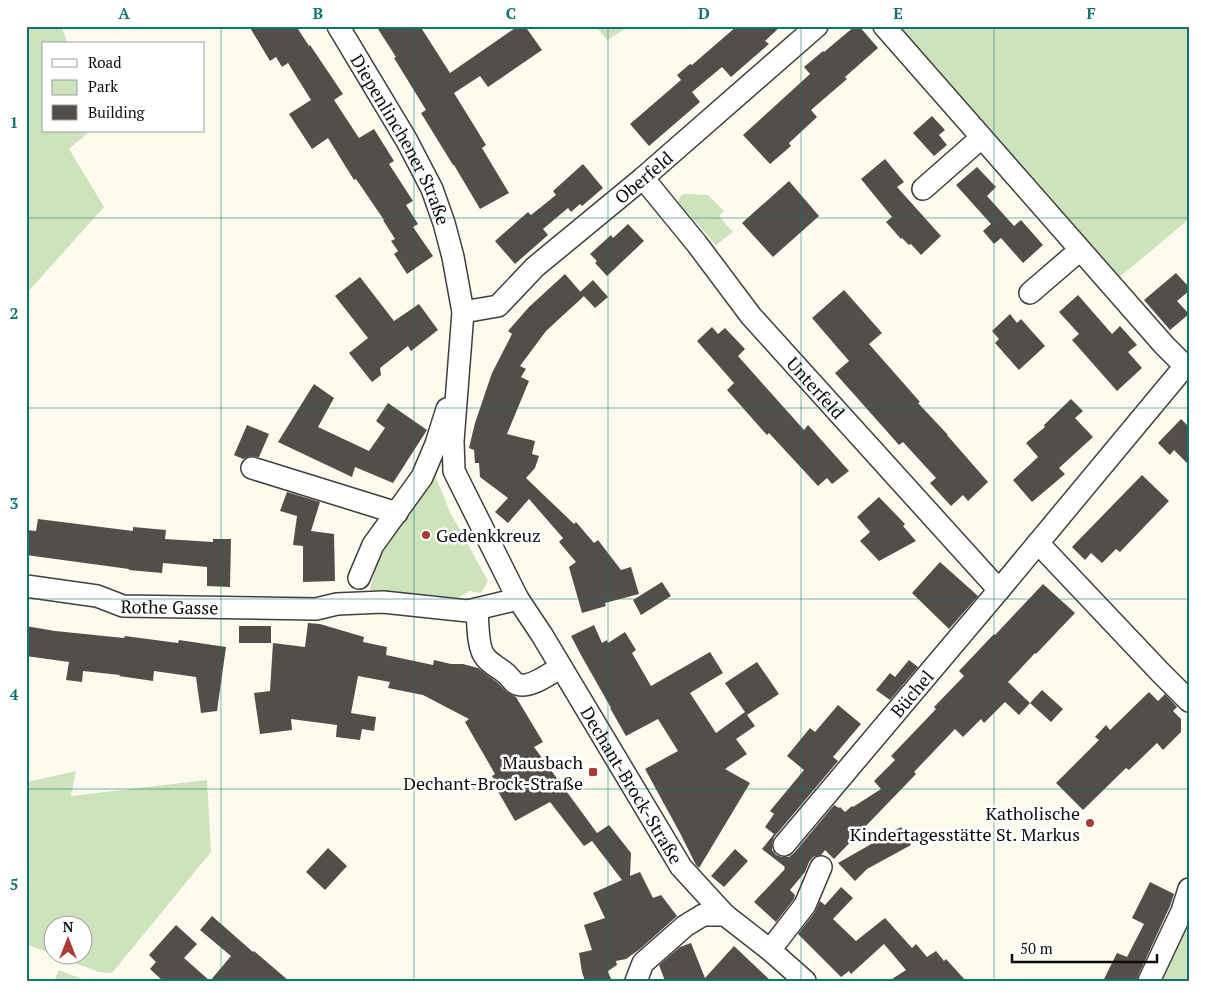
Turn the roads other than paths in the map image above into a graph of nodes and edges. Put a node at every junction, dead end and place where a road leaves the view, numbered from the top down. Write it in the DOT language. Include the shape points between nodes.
graph roads {
  1 [pos="338,26"];
  2 [pos="818,26"];
  3 [pos="884,26"];
  4 [pos="982,138"];
  5 [pos="643,178"];
  6 [pos="923,189"];
  7 [pos="1080,250"];
  8 [pos="452,257"];
  9 [pos="1030,293"];
  10 [pos="463,312"];
  11 [pos="1188,366"];
  12 [pos="459,373"];
  13 [pos="252,468"];
  14 [pos="397,513"];
  15 [pos="1038,543"];
  16 [pos="359,578"];
  17 [pos="26,586"];
  18 [pos="1000,590"];
  19 [pos="518,599"];
  20 [pos="477,609"];
  21 [pos="561,667"];
  22 [pos="1189,701"];
  23 [pos="784,845"];
  24 [pos="821,867"];
  25 [pos="1189,889"];
  26 [pos="726,915"];
  27 [pos="770,950"];
  28 [pos="636,981"];
  29 [pos="805,981"];
  30 [pos="1149,981"];
  1 -- 8 [label="street, Diepenlinchener Straße" via="432,189"];
  2 -- 5 [label="street, Oberfeld"];
  3 -- 4 [label="street"];
  4 -- 6 [label="street"];
  4 -- 7 [label="street"];
  5 -- 10 [label="street, Oberfeld" via="535,268 498,306"];
  5 -- 18 [label="street, Unterfeld" via="751,316"];
  7 -- 9 [label="street"];
  7 -- 11 [label="street" via="1164,345"];
  8 -- 10 [label="street, Dechant-Brock-Straße"];
  10 -- 12 [label="street, Dechant-Brock-Straße"];
  11 -- 15 [label="street, Büchel"];
  12 -- 14 [label="street, Dechant-Brock-Straße" via="422,477"];
  12 -- 19 [label="street, Dechant-Brock-Straße" via="453,441 454,471"];
  13 -- 14 [label="street"];
  14 -- 16 [label="street, Dechant-Brock-Straße" via="373,546"];
  15 -- 18 [label="street, Büchel"];
  15 -- 22 [label="street"];
  17 -- 20 [label="street, Rothe Gasse" via="97,596 123,606 316,609 337,604 383,602 468,611"];
  18 -- 23 [label="street, Büchel"];
  19 -- 20 [label="street"];
  19 -- 21 [label="street, Dechant-Brock-Straße"];
  20 -- 21 [label="street" via="481,649 485,657 515,683 534,683"];
  21 -- 26 [label="street, Dechant-Brock-Straße" via="681,867"];
  24 -- 27 [label="street" via="804,905"];
  25 -- 30 [label="street"];
  26 -- 27 [label="street, Dechant-Brock-Straße"];
  26 -- 28 [label="street" via="703,915 685,926 642,963"];
  27 -- 29 [label="street, Dechant-Brock-Straße"];
}
